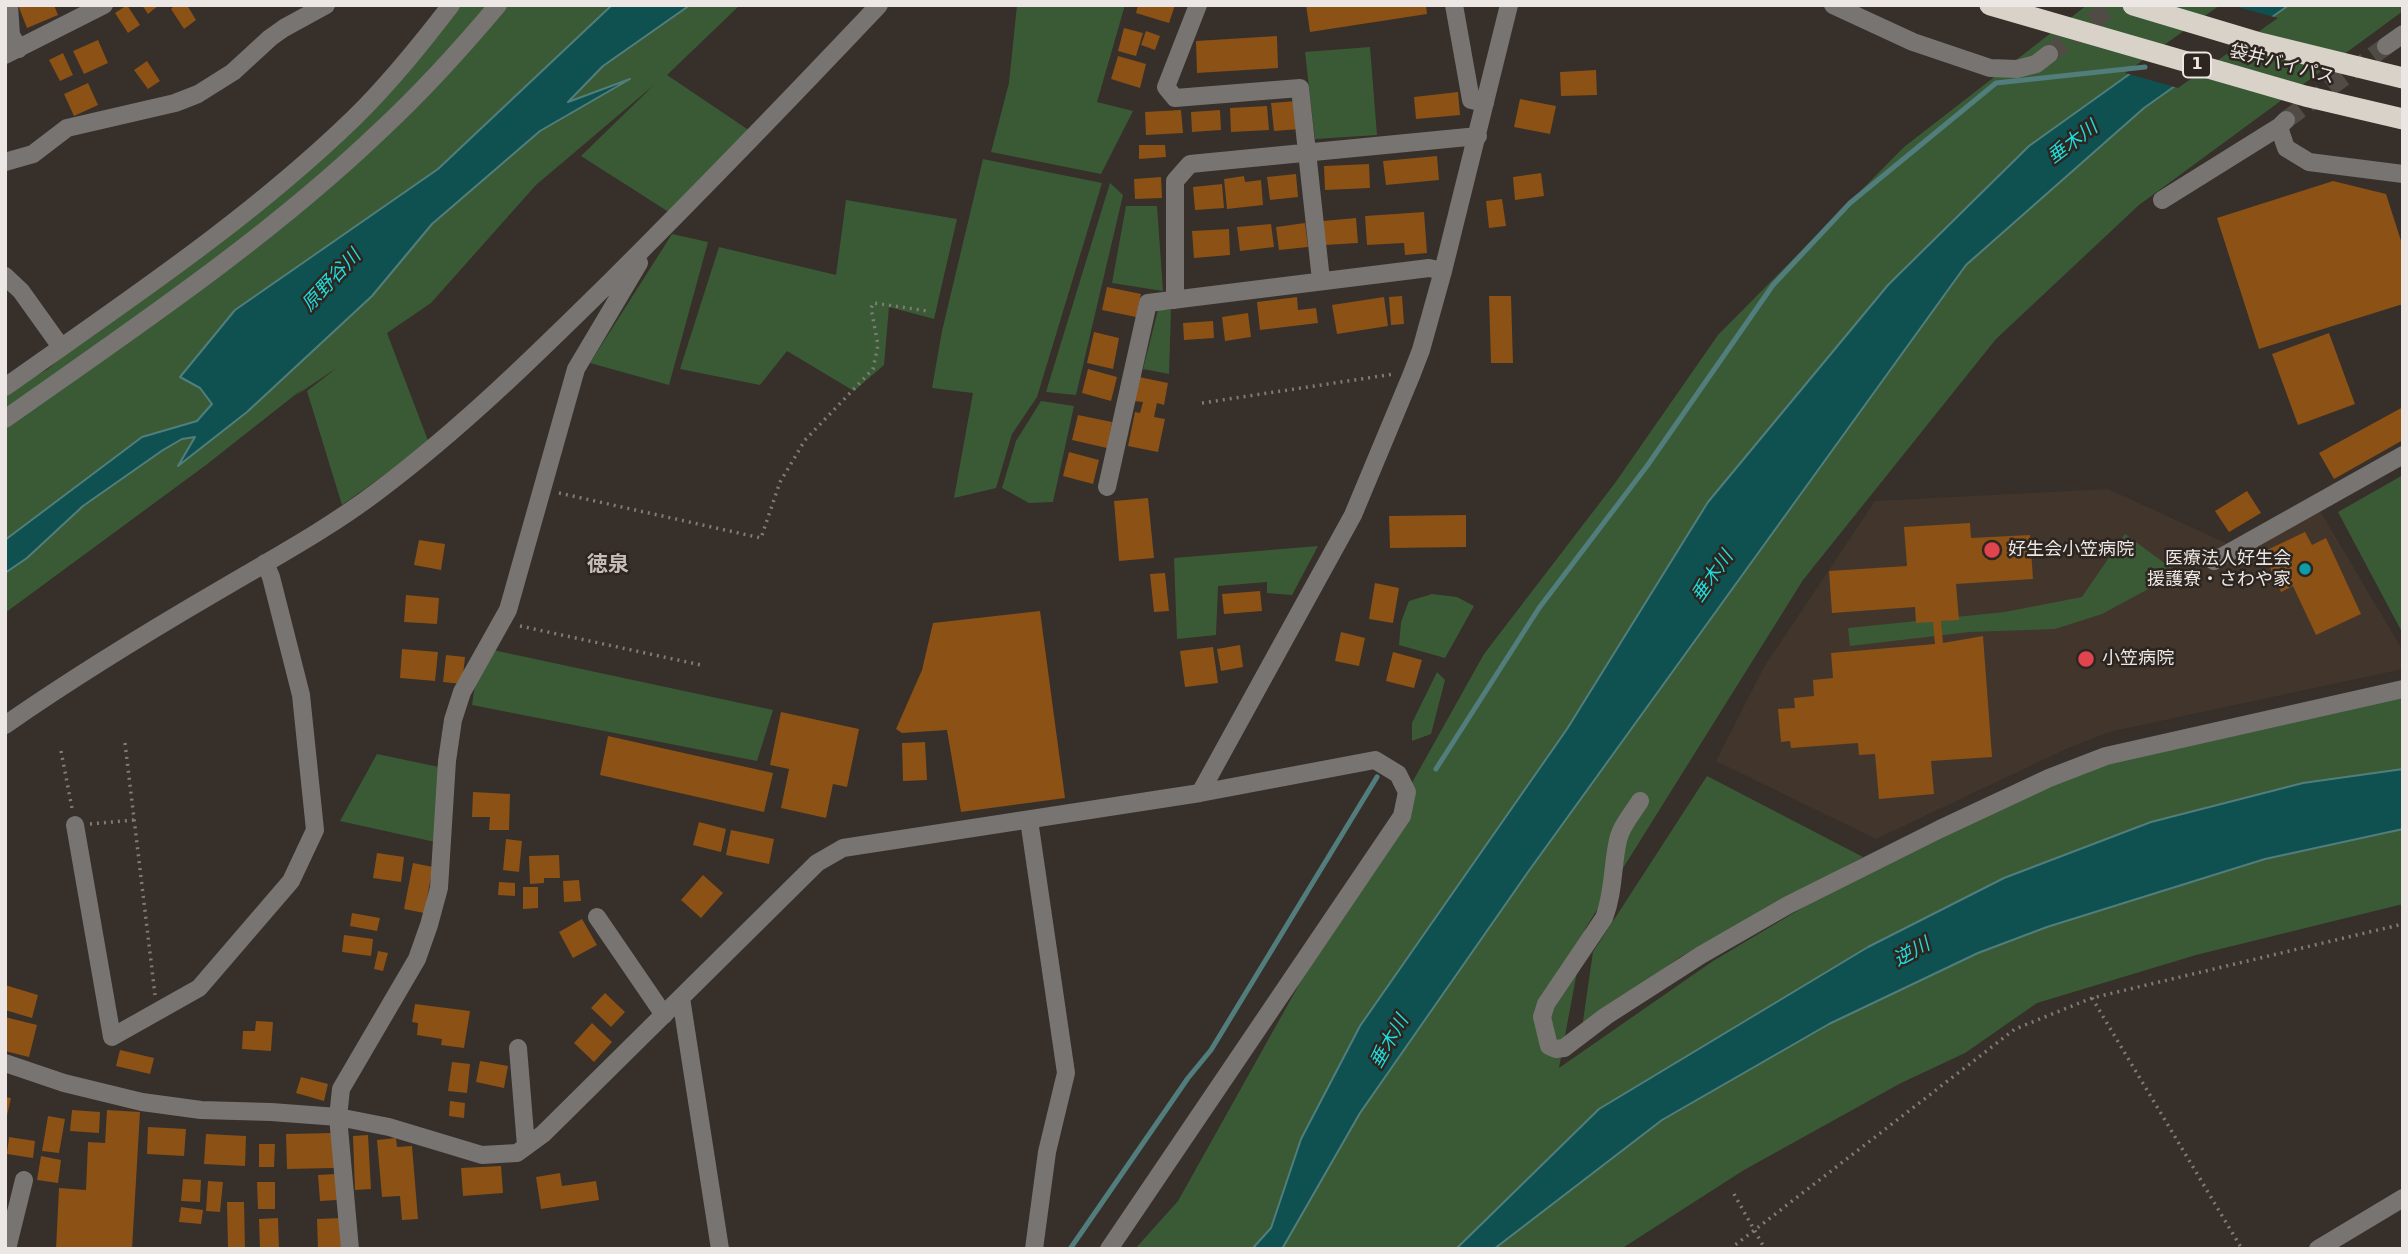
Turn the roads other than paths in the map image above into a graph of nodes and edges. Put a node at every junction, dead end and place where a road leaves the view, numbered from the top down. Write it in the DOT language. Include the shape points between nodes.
graph roads {
  1 [pos="9,5"];
  2 [pos="104,5"];
  3 [pos="326,5"];
  4 [pos="451,5"];
  5 [pos="498,5"];
  6 [pos="879,5"];
  7 [pos="1198,5"];
  8 [pos="1454,5"];
  9 [pos="1509,5"];
  10 [pos="1833,5"];
  11 [pos="1990,5"];
  12 [pos="2133,5"];
  13 [pos="2403,34"];
  14 [pos="2386,46"];
  15 [pos="12,52"];
  16 [pos="2049,54"];
  17 [pos="2403,78"];
  18 [pos="1485,103"];
  19 [pos="2403,119"];
  20 [pos="1478,136"];
  21 [pos="1308,153"];
  22 [pos="5,162"];
  23 [pos="2403,174"];
  24 [pos="2162,200"];
  25 [pos="653,239"];
  26 [pos="1444,271"];
  27 [pos="5,276"];
  28 [pos="1321,281"];
  29 [pos="1175,300"];
  30 [pos="61,347"];
  31 [pos="5,387"];
  32 [pos="5,419"];
  33 [pos="2403,455"];
  34 [pos="1107,487"];
  35 [pos="2214,561"];
  36 [pos="265,563"];
  37 [pos="2403,689"];
  38 [pos="5,725"];
  39 [pos="1200,793"];
  40 [pos="1640,802"];
  41 [pos="1029,820"];
  42 [pos="75,825"];
  43 [pos="597,916"];
  44 [pos="681,998"];
  45 [pos="664,1014"];
  46 [pos="518,1048"];
  47 [pos="5,1063"];
  48 [pos="338,1117"];
  49 [pos="526,1146"];
  50 [pos="24,1180"];
  51 [pos="2403,1198"];
  52 [pos="7,1249"];
  53 [pos="350,1249"];
  54 [pos="720,1249"];
  55 [pos="1034,1249"];
  56 [pos="1109,1249"];
  57 [pos="2318,1249"];
  1 -- 15 [label="street"];
  2 -- 15 [label="street"];
  3 -- 22 [label="street" via="270,37 233,72 198,94 67,128 33,154"];
  4 -- 30 [label="street" via="356,117 300,167 201,248"];
  5 -- 32 [label="street" via="440,71 323,182 230,258"];
  6 -- 25 [label="street"];
  7 -- 21 [label="street" via="1166,87 1175,98 1300,88"];
  8 -- 18 [label="street" via="1471,100"];
  9 -- 18 [label="street"];
  10 -- 16 [label="street" via="1913,42 1990,68 2017,69 2036,64"];
  11 -- 19 [label="highway, 袋井バイパス / 1" via="2305,96"];
  12 -- 17 [label="highway, 袋井バイパス / 1"];
  13 -- 14 [label="street"];
  18 -- 20 [label="street"];
  20 -- 21 [label="street"];
  20 -- 26 [label="street"];
  21 -- 28 [label="street"];
  21 -- 29 [label="street" via="1190,164 1175,181"];
  23 -- 24 [label="street" via="2309,162 2286,148 2282,123"];
  25 -- 36 [label="street" via="439,444 311,537"];
  25 -- 48 [label="street" via="576,369 508,610 461,692 453,720 439,888 429,925 417,958 341,1089"];
  26 -- 28 [label="street" via="1429,268"];
  26 -- 39 [label="street" via="1421,350 1353,515"];
  27 -- 30 [label="street"];
  28 -- 29 [label="street"];
  29 -- 34 [label="street" via="1148,303"];
  30 -- 31 [label="street"];
  33 -- 35 [label="street"];
  36 -- 38 [label="street"];
  36 -- 42 [label="street" via="301,695 315,830 291,881 199,988 112,1037"];
  37 -- 40 [label="street" via="2106,755 2049,778 1788,905 1556,1049 1549,1046 1542,1017 1546,1004 1604,918 1618,840"];
  39 -- 41 [label="street"];
  39 -- 56 [label="street" via="1375,760 1398,774 1407,792 1402,816"];
  41 -- 44 [label="street" via="843,848 817,863"];
  41 -- 55 [label="street" via="1066,1073 1047,1152"];
  43 -- 45 [label="street"];
  44 -- 45 [label="street"];
  44 -- 54 [label="street"];
  45 -- 49 [label="street"];
  46 -- 49 [label="street"];
  47 -- 48 [label="street" via="142,1102"];
  48 -- 49 [label="street" via="482,1155 517,1153"];
  48 -- 53 [label="street"];
  50 -- 52 [label="street"];
  51 -- 57 [label="street"];
}
